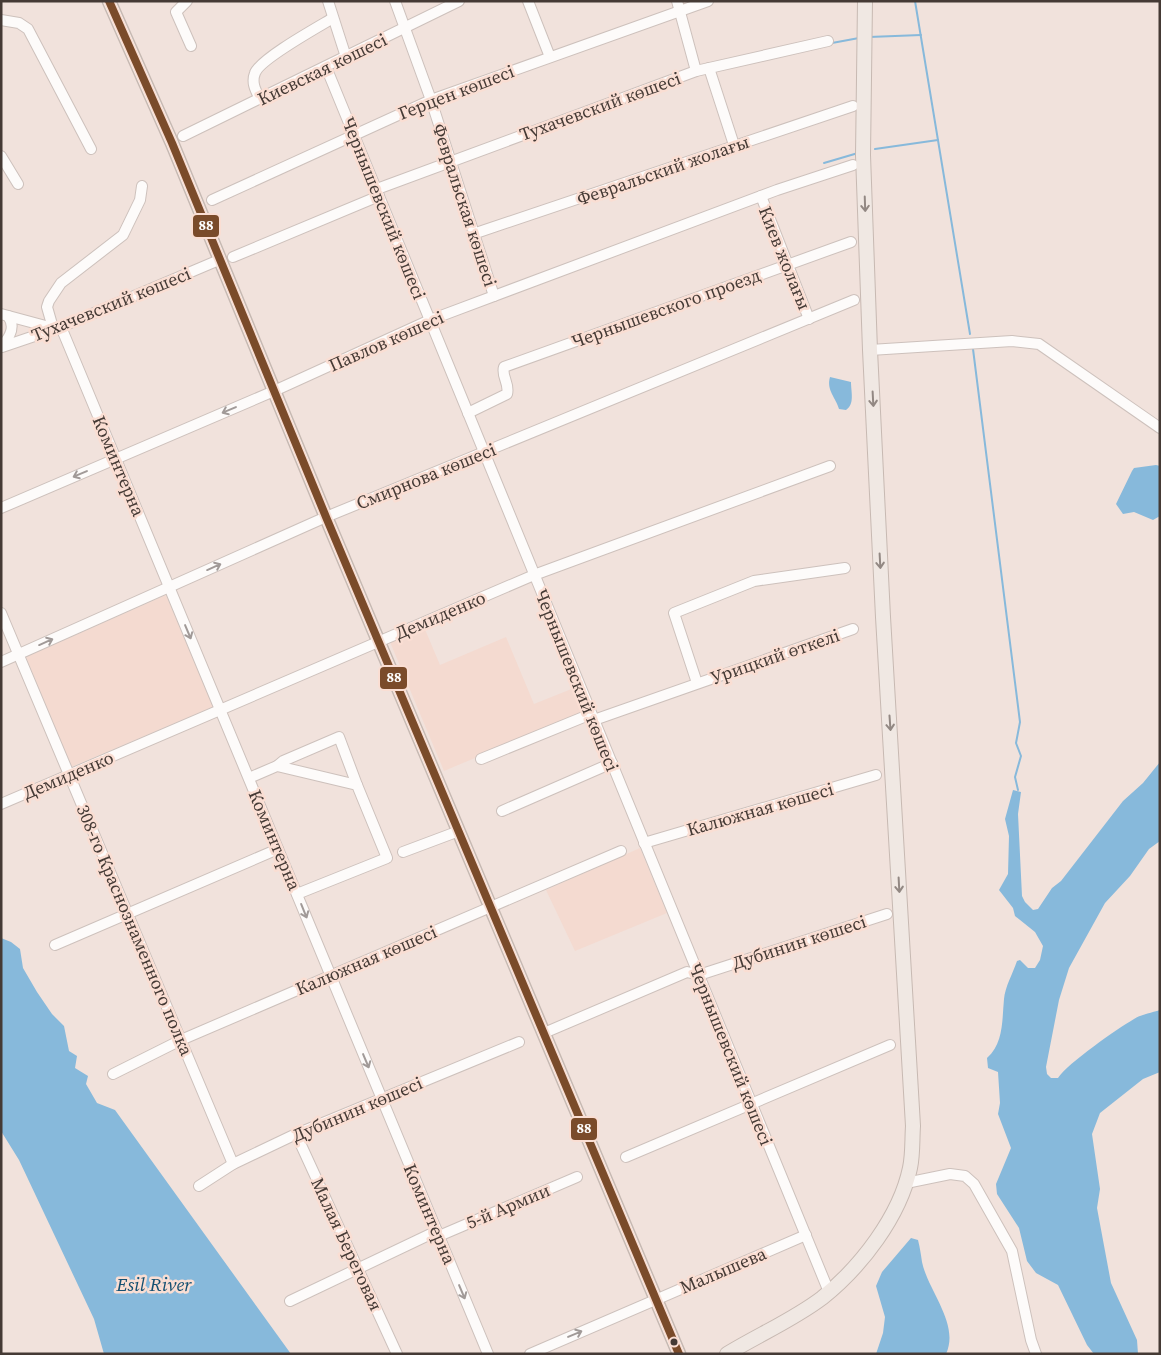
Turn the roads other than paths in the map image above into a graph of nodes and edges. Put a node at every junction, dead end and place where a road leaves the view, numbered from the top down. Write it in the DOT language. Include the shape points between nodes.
graph roads {
  1 [pos="109,1"];
  2 [pos="328,1"];
  3 [pos="395,1"];
  4 [pos="459,1"];
  5 [pos="528,1"];
  6 [pos="708,1"];
  7 [pos="865,1"];
  8 [pos="183,4"];
  9 [pos="679,6"];
  10 [pos="333,18"];
  11 [pos="1,20"];
  12 [pos="407,28"];
  13 [pos="828,41"];
  14 [pos="191,46"];
  15 [pos="550,57"];
  16 [pos="346,58"];
  17 [pos="326,68"];
  18 [pos="709,68"];
  19 [pos="696,71"];
  20 [pos="260,99"];
  21 [pos="431,100"];
  22 [pos="853,106"];
  23 [pos="354,135"];
  24 [pos="183,136"];
  25 [pos="734,145"];
  26 [pos="91,149"];
  27 [pos="1,156"];
  28 [pos="450,162"];
  29 [pos="852,165"];
  30 [pos="5,169"];
  31 [pos="18,184"];
  32 [pos="142,186"];
  33 [pos="378,192"];
  34 [pos="761,196"];
  35 [pos="212,200"];
  36 [pos="473,234"];
  37 [pos="851,242"];
  38 [pos="233,257"];
  39 [pos="219,260"];
  40 [pos="787,264"];
  41 [pos="494,296"];
  42 [pos="854,300"];
  43 [pos="4,315"];
  44 [pos="809,319"];
  45 [pos="430,320"];
  46 [pos="57,328"];
  47 [pos="2,347"];
  48 [pos="870,350"];
  49 [pos="274,391"];
  50 [pos="468,413"];
  51 [pos="1160,428"];
  52 [pos="483,452"];
  53 [pos="116,459"];
  54 [pos="830,466"];
  55 [pos="1,508"];
  56 [pos="326,517"];
  57 [pos="845,568"];
  58 [pos="534,574"];
  59 [pos="169,587"];
  60 [pos="1,613"];
  61 [pos="853,629"];
  62 [pos="379,641"];
  63 [pos="18,654"];
  64 [pos="1,662"];
  65 [pos="697,683"];
  66 [pos="220,709"];
  67 [pos="593,717"];
  68 [pos="481,759"];
  69 [pos="612,763"];
  70 [pos="277,766"];
  71 [pos="69,774"];
  72 [pos="876,775"];
  73 [pos="249,778"];
  74 [pos="358,786"];
  75 [pos="1,804"];
  76 [pos="502,811"];
  77 [pos="459,831"];
  78 [pos="644,843"];
  79 [pos="278,849"];
  80 [pos="621,851"];
  81 [pos="403,852"];
  82 [pos="297,894"];
  83 [pos="492,906"];
  84 [pos="127,913"];
  85 [pos="887,914"];
  86 [pos="55,945"];
  87 [pos="331,975"];
  88 [pos="698,975"];
  89 [pos="544,1032"];
  90 [pos="181,1040"];
  91 [pos="519,1042"];
  92 [pos="890,1045"];
  93 [pos="113,1074"];
  94 [pos="382,1099"];
  95 [pos="752,1104"];
  96 [pos="296,1134"];
  97 [pos="626,1157"];
  98 [pos="233,1164"];
  99 [pos="577,1177"];
  100 [pos="906,1183"];
  101 [pos="199,1186"];
  102 [pos="438,1233"];
  103 [pos="806,1235"];
  104 [pos="358,1268"];
  105 [pos="829,1292"];
  106 [pos="656,1299"];
  107 [pos="290,1301"];
  108 [pos="397,1354"];
  109 [pos="488,1354"];
  110 [pos="530,1354"];
  111 [pos="679,1354"];
  112 [pos="727,1354"];
  113 [pos="1036,1354"];
  1 -- 39 [label="main road" via="142,86 172,143"];
  2 -- 10 [label="street"];
  3 -- 12 [label="street, Февральская көшесі"];
  4 -- 12 [label="street, Киевская көшесі"];
  5 -- 15 [label="street"];
  6 -- 9 [label="street, Герцен көшесі"];
  7 -- 48 [label="highway, one-way" via="863,152"];
  8 -- 14 [label="street" via="177,16"];
  9 -- 15 [label="street, Герцен көшесі"];
  9 -- 19 [label="street"];
  10 -- 16 [label="street"];
  10 -- 20 [label="street" via="294,41 257,69 254,86"];
  11 -- 26 [label="street" via="19,23 28,29"];
  12 -- 16 [label="street, Киевская көшесі"];
  12 -- 21 [label="street, Февральская көшесі"];
  13 -- 18 [label="street, Тухачевский көшесі"];
  15 -- 21 [label="street, Герцен көшесі"];
  16 -- 17 [label="street, Киевская көшесі"];
  17 -- 20 [label="street, Киевская көшесі"];
  17 -- 23 [label="street, Чернышевский көшесі"];
  18 -- 19 [label="street, Тухачевский көшесі"];
  18 -- 25 [label="street"];
  19 -- 28 [label="street, Тухачевский көшесі"];
  20 -- 24 [label="street, Киевская көшесі"];
  21 -- 23 [label="street, Герцен көшесі"];
  21 -- 28 [label="street, Февральская көшесі"];
  22 -- 25 [label="street, Февральский жолағы"];
  23 -- 33 [label="street, Чернышевский көшесі"];
  23 -- 35 [label="street, Герцен көшесі"];
  25 -- 36 [label="street, Февральский жолағы"];
  27 -- 30 [label="street"];
  28 -- 33 [label="street, Тухачевский көшесі"];
  28 -- 36 [label="street, Февральская көшесі"];
  29 -- 34 [label="street, Павлов көшесі"];
  30 -- 31 [label="street"];
  32 -- 46 [label="street" via="140,200 123,236 61,283 49,301 47,307"];
  33 -- 38 [label="street, Тухачевский көшесі"];
  33 -- 45 [label="street, Чернышевский көшесі"];
  34 -- 40 [label="street, Киев жолағы"];
  34 -- 41 [label="street, Павлов көшесі"];
  36 -- 41 [label="street, Февральская көшесі"];
  37 -- 40 [label="street, Чернышевского проезд"];
  39 -- 46 [label="street, Тухачевский көшесі"];
  39 -- 49 [label="main road"];
  40 -- 44 [label="street, Киев жолағы"];
  40 -- 50 [label="street, Чернышевского проезд" via="504,367 508,391"];
  41 -- 45 [label="street, Павлов көшесі"];
  42 -- 44 [label="street, Смирнова көшесі"];
  43 -- 46 [label="street"];
  43 -- 47 [label="street, Тухачевский көшесі" via="12,330"];
  44 -- 52 [label="street, Смирнова көшесі"];
  45 -- 49 [label="street, Павлов көшесі"];
  45 -- 50 [label="street, Чернышевский көшесі"];
  46 -- 47 [label="street, Тухачевский көшесі"];
  46 -- 53 [label="street, Коминтерна"];
  48 -- 51 [label="street" via="1012,340 1039,344"];
  48 -- 100 [label="highway, one-way" via="913,1126"];
  49 -- 53 [label="street, Павлов көшесі, one-way"];
  49 -- 56 [label="main road"];
  50 -- 52 [label="street, Чернышевский көшесі"];
  52 -- 56 [label="street, Смирнова көшесі"];
  52 -- 58 [label="street, Чернышевский көшесі"];
  53 -- 55 [label="street, Павлов көшесі, one-way"];
  53 -- 59 [label="street, Коминтерна"];
  54 -- 58 [label="street, Демиденко"];
  59 -- 56 [label="street, Смирнова көшесі, one-way"];
  56 -- 62 [label="main road"];
  57 -- 65 [label="street, Урицкий өткелі" via="754,581 674,613"];
  58 -- 62 [label="street, Демиденко"];
  58 -- 67 [label="street, Чернышевский көшесі"];
  63 -- 59 [label="street, Смирнова көшесі, one-way"];
  59 -- 66 [label="street, Коминтерна, one-way"];
  60 -- 63 [label="street, 308-го Краснознаменного полка"];
  61 -- 65 [label="street, Урицкий өткелі"];
  62 -- 66 [label="street, Демиденко"];
  62 -- 77 [label="main road"];
  63 -- 64 [label="street, Смирнова көшесі"];
  63 -- 71 [label="street, 308-го Краснознаменного полка"];
  65 -- 67 [label="street, Урицкий өткелі"];
  66 -- 71 [label="street, Демиденко"];
  66 -- 73 [label="street, Коминтерна"];
  67 -- 68 [label="street, Урицкий өткелі"];
  67 -- 69 [label="street, Чернышевский көшесі"];
  69 -- 76 [label="street"];
  69 -- 78 [label="street, Чернышевский көшесі"];
  70 -- 73 [label="street"];
  70 -- 74 [label="street"];
  70 -- 74 [label="street" via="339,737"];
  71 -- 75 [label="street, Демиденко"];
  71 -- 84 [label="street, 308-го Краснознаменного полка"];
  72 -- 78 [label="street, Калюжная көшесі"];
  73 -- 79 [label="street, Коминтерна"];
  74 -- 82 [label="street" via="387,858"];
  77 -- 81 [label="street"];
  77 -- 83 [label="main road"];
  78 -- 88 [label="street, Чернышевский көшесі"];
  79 -- 82 [label="street, Коминтерна"];
  79 -- 84 [label="street"];
  80 -- 83 [label="street, Калюжная көшесі"];
  82 -- 87 [label="street, Коминтерна, one-way"];
  83 -- 87 [label="street, Калюжная көшесі"];
  83 -- 89 [label="main road"];
  84 -- 86 [label="street"];
  84 -- 90 [label="street, 308-го Краснознаменного полка"];
  85 -- 88 [label="street, Дубинин көшесі"];
  87 -- 90 [label="street, Калюжная көшесі"];
  87 -- 94 [label="street, Коминтерна, one-way"];
  88 -- 89 [label="street, Дубинин көшесі" via="687,972"];
  88 -- 95 [label="street, Чернышевский көшесі"];
  89 -- 106 [label="main road"];
  90 -- 93 [label="street, Калюжная көшесі"];
  90 -- 98 [label="street, 308-го Краснознаменного полка"];
  91 -- 94 [label="street, Дубинин көшесі"];
  92 -- 95 [label="street"];
  94 -- 96 [label="street, Дубинин көшесі"];
  94 -- 102 [label="street, Коминтерна"];
  95 -- 97 [label="street"];
  95 -- 103 [label="street, Чернышевский көшесі"];
  96 -- 98 [label="street, Дубинин көшесі"];
  96 -- 104 [label="street, Малая Береговая"];
  98 -- 101 [label="street, Дубинин көшесі"];
  99 -- 102 [label="street, 5-й Армии"];
  100 -- 105 [label="highway" via="873,1243"];
  100 -- 113 [label="street" via="959,1174 974,1184 1012,1251 1030,1340"];
  102 -- 104 [label="street, 5-й Армии"];
  102 -- 109 [label="street, Коминтерна, one-way"];
  103 -- 105 [label="street, Чернышевский көшесі"];
  103 -- 106 [label="street, Малышева"];
  104 -- 107 [label="street, 5-й Армии"];
  104 -- 108 [label="street, Малая Береговая"];
  105 -- 112 [label="highway"];
  110 -- 106 [label="street, Малышева, one-way"];
  106 -- 111 [label="main road"];
}
